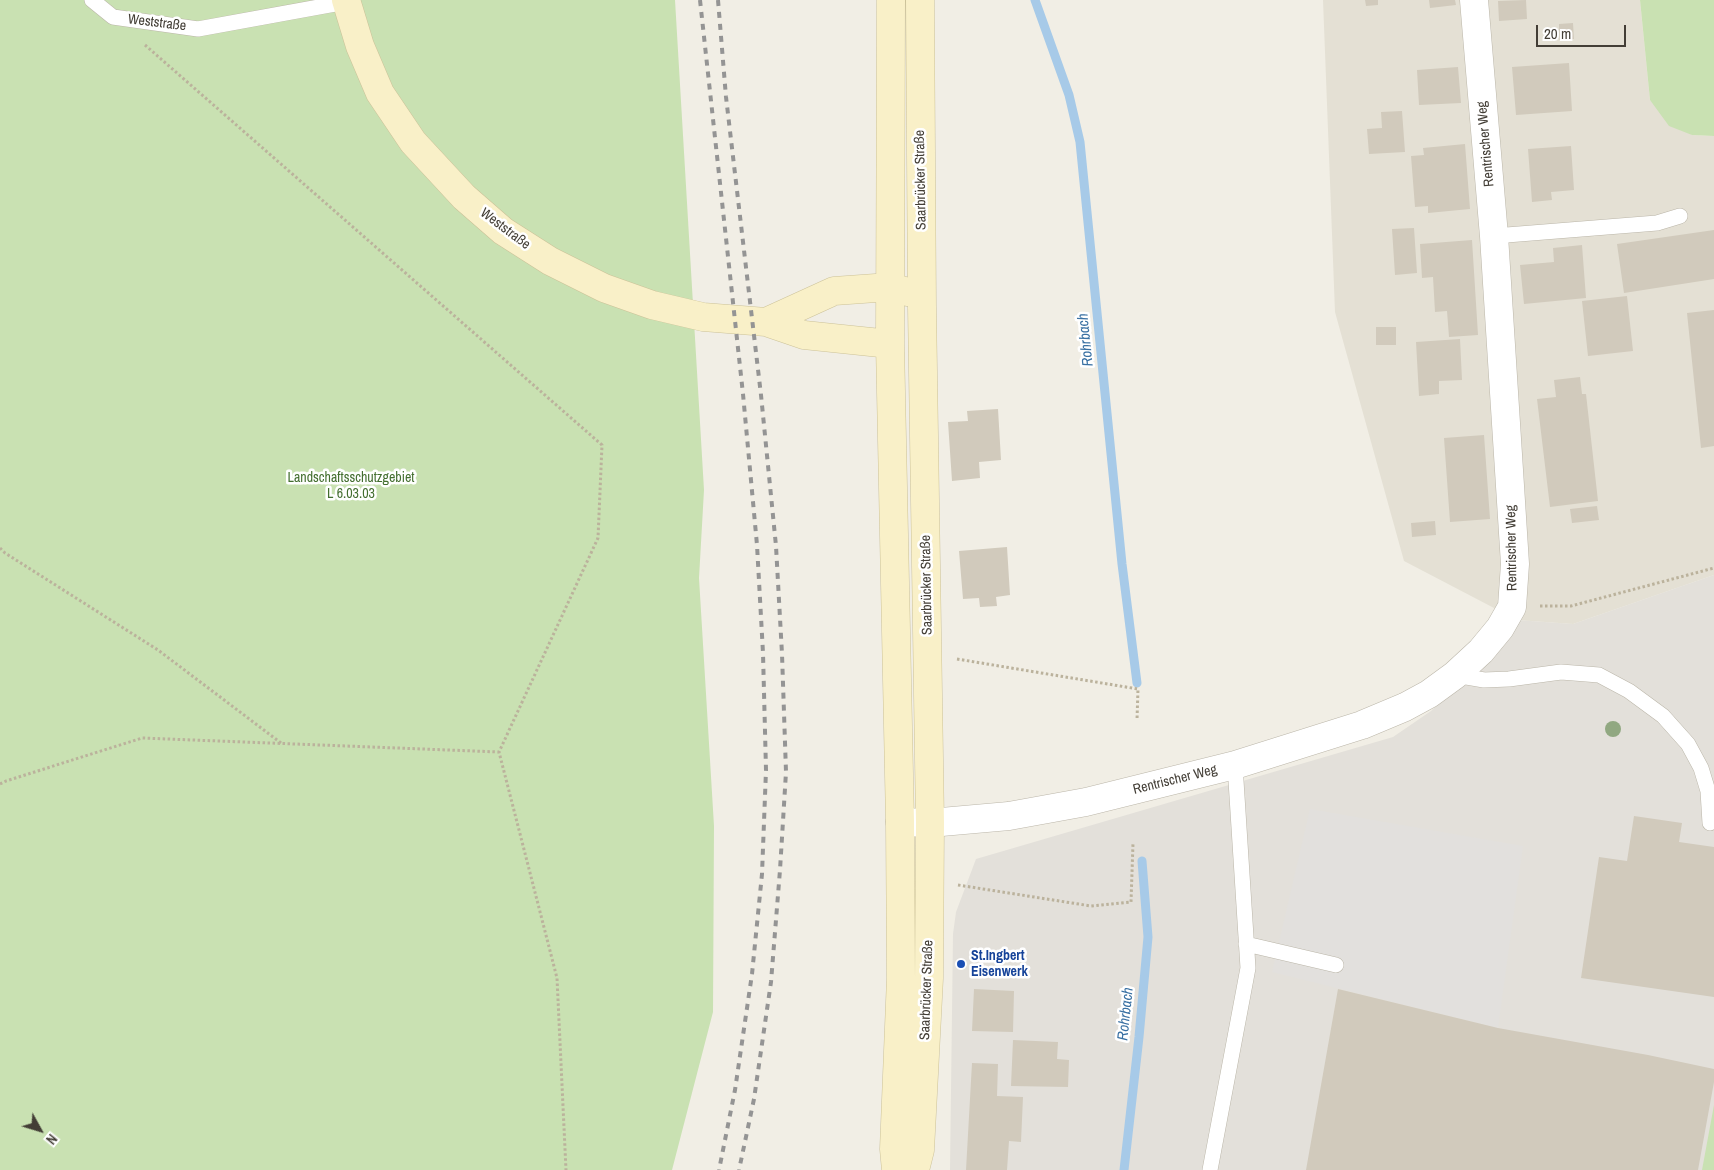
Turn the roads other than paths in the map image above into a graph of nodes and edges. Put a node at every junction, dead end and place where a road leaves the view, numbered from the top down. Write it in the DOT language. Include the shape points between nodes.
graph roads {
  1 [pos="92,0"];
  2 [pos="890,0"];
  3 [pos="920,0"];
  4 [pos="1474,0"];
  5 [pos="346,1"];
  6 [pos="1680,216"];
  7 [pos="1494,236"];
  8 [pos="890,287"];
  9 [pos="922,307"];
  10 [pos="766,322"];
  11 [pos="890,344"];
  12 [pos="1455,675"];
  13 [pos="1235,765"];
  14 [pos="900,822"];
  15 [pos="930,823"];
  16 [pos="1710,823"];
  17 [pos="1246,944"];
  18 [pos="1336,965"];
  19 [pos="896,1170"];
  20 [pos="915,1170"];
  21 [pos="1210,1170"];
  1 -- 5 [label="lane, Weststraße" via="113,18 198,29"];
  2 -- 8 [label="main road, Saarbrücker Straße"];
  3 -- 9 [label="main road, Saarbrücker Straße"];
  4 -- 7 [label="street, Rentrischer Weg"];
  5 -- 10 [label="main road, Weststraße" via="380,93 413,142 464,197 503,231 573,273 644,303 703,318"];
  6 -- 7 [label="lane" via="1657,223"];
  7 -- 12 [label="street, Rentrischer Weg" via="1515,564 1512,607 1481,651"];
  8 -- 9 [label="main road" via="910,293"];
  8 -- 10 [label="main road, Weststraße" via="834,291"];
  8 -- 11 [label="main road, Saarbrücker Straße"];
  9 -- 11 [label="main road" via="910,331"];
  9 -- 15 [label="main road, Saarbrücker Straße"];
  10 -- 11 [label="main road, Weststraße" via="804,335"];
  11 -- 14 [label="main road, Saarbrücker Straße"];
  12 -- 13 [label="street, Rentrischer Weg" via="1405,708"];
  12 -- 16 [label="lane" via="1484,680 1561,672 1599,675 1629,691 1662,716 1688,744 1701,768 1708,791"];
  13 -- 15 [label="street, Rentrischer Weg" via="1086,802 1009,816"];
  13 -- 17 [label="lane"];
  14 -- 15 [label="street, Rentrischer Weg"];
  14 -- 19 [label="main road, Saarbrücker Straße" via="901,978 894,1149"];
  15 -- 20 [label="main road, Saarbrücker Straße" via="929,978 920,1150"];
  17 -- 18 [label="lane"];
  17 -- 21 [label="lane" via="1248,968"];
}
